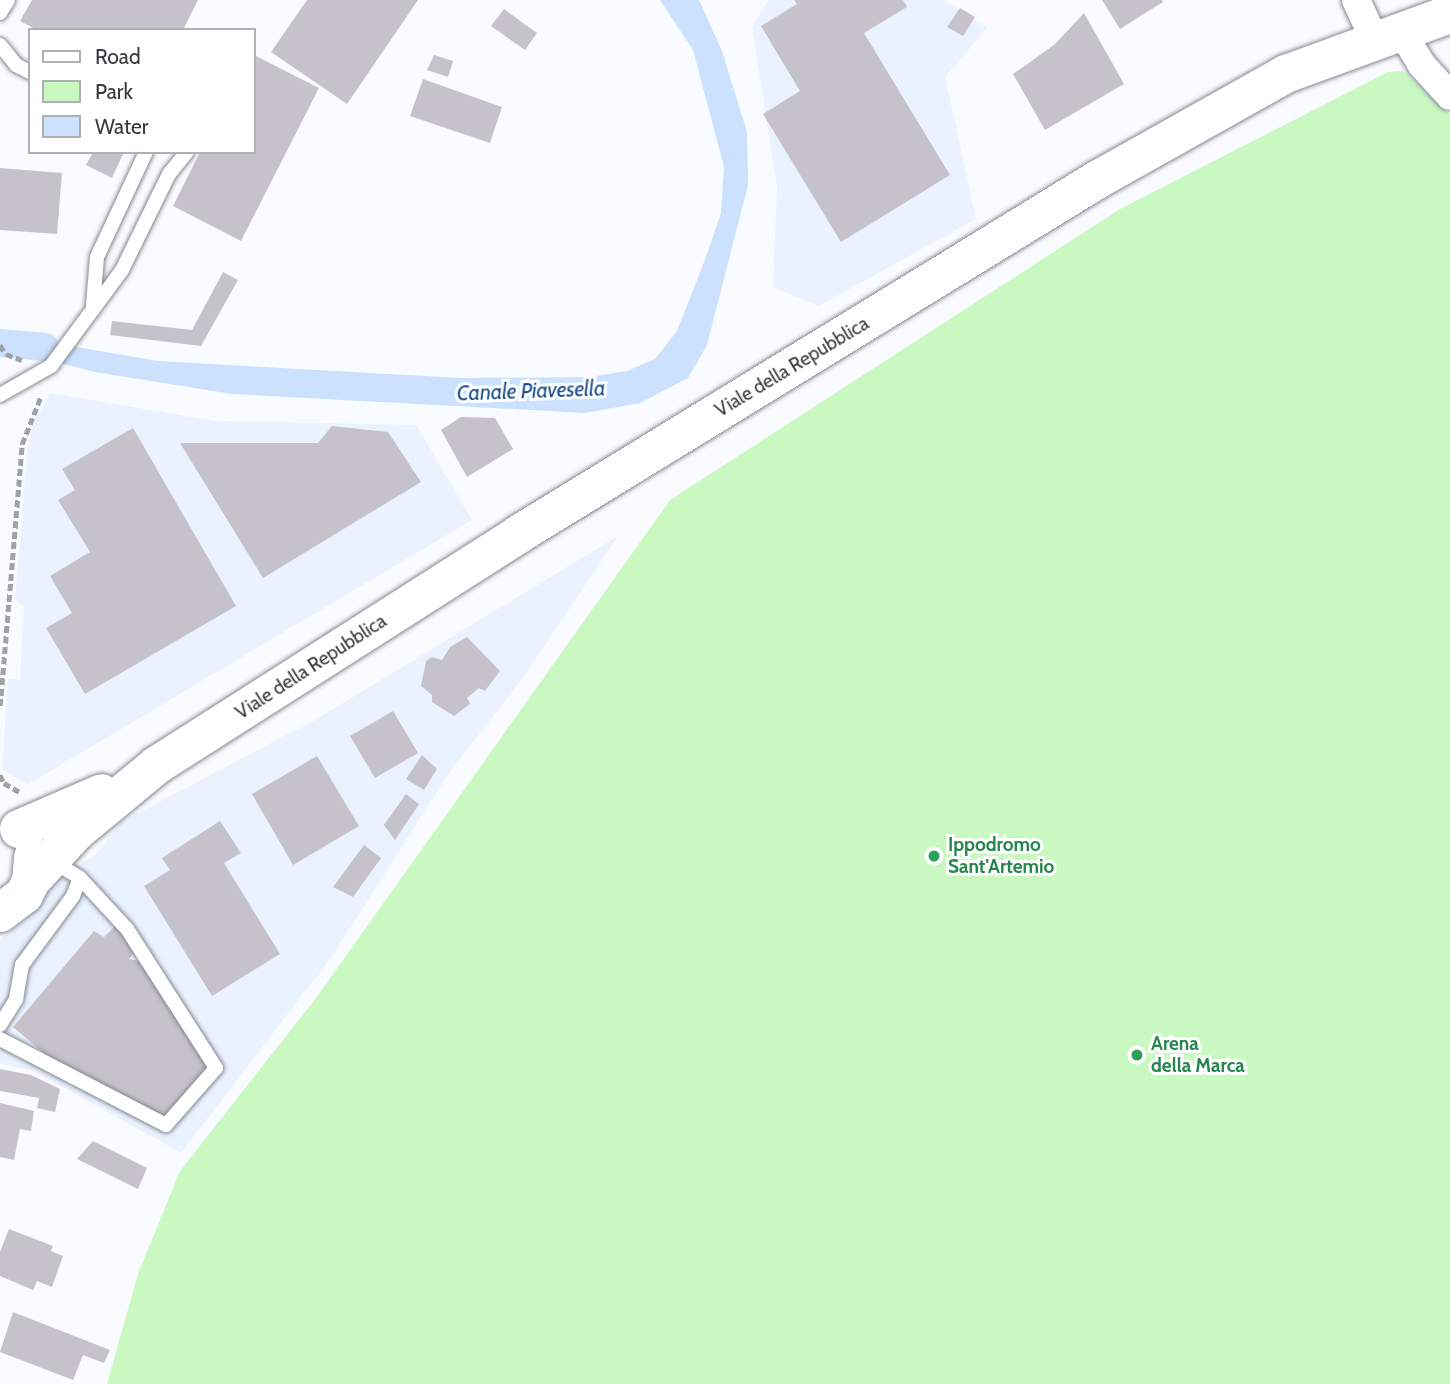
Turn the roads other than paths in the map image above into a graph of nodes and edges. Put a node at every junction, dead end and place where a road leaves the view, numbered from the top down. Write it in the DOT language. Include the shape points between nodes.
graph roads {
  1 [pos="8,0"];
  2 [pos="1356,0"];
  3 [pos="0,13"];
  4 [pos="1450,14"];
  5 [pos="1389,38"];
  6 [pos="0,45"];
  7 [pos="28,71"];
  8 [pos="1450,96"];
  9 [pos="145,154"];
  10 [pos="185,154"];
  11 [pos="93,306"];
  12 [pos="0,395"];
  13 [pos="157,765"];
  14 [pos="10,823"];
  15 [pos="54,873"];
  16 [pos="0,913"];
  17 [pos="0,1025"];
  18 [pos="0,1039"];
  1 -- 3 [label="lane"];
  2 -- 5 [label="street"];
  4 -- 5 [label="main road, Viale della Repubblica"];
  5 -- 8 [label="street"];
  5 -- 13 [label="main road, Viale della Repubblica" via="1286,74 1097,180 519,534"];
  6 -- 7 [label="lane" via="16,65"];
  9 -- 11 [label="lane" via="97,257"];
  10 -- 11 [label="lane" via="169,174 122,270"];
  11 -- 12 [label="lane" via="51,366"];
  13 -- 14 [label="main road, Viale della Repubblica"];
  13 -- 15 [label="main road, Viale della Repubblica" via="77,831"];
  14 -- 15 [label="main road, Viale della Repubblica"];
  15 -- 16 [label="main road, Viale della Repubblica"];
  15 -- 17 [label="lane" via="73,897 22,965 16,999"];
  15 -- 18 [label="lane" via="127,929 216,1068 166,1125"];
}
